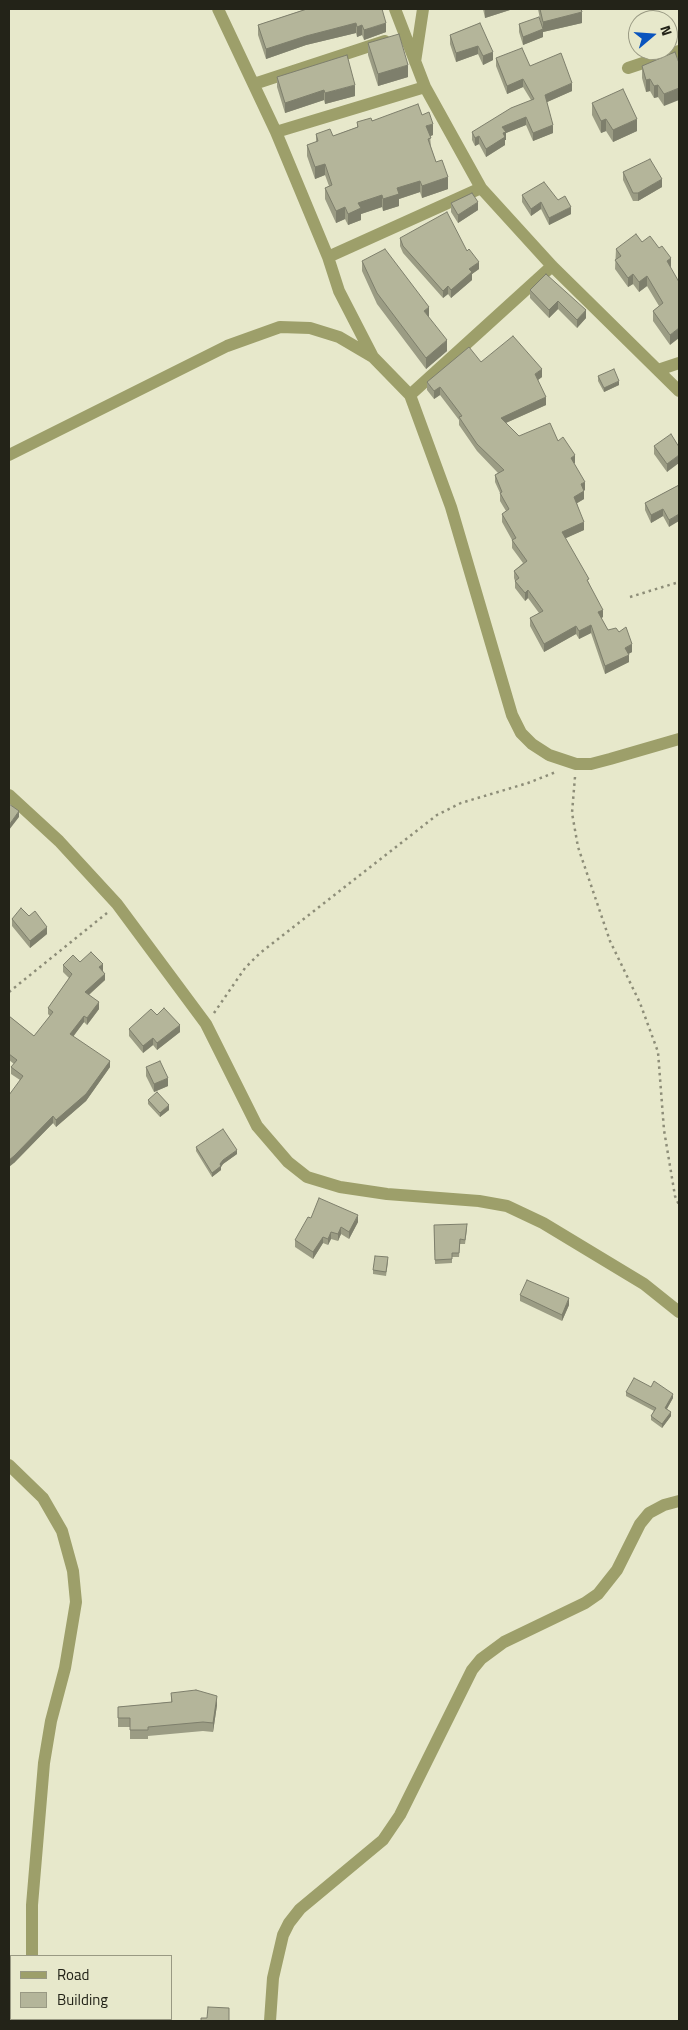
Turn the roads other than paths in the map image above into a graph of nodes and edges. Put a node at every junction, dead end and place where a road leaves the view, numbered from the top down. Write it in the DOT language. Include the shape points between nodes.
graph roads {
  1 [pos="218,9"];
  2 [pos="394,9"];
  3 [pos="423,9"];
  4 [pos="404,35"];
  5 [pos="679,51"];
  6 [pos="415,65"];
  7 [pos="628,68"];
  8 [pos="254,84"];
  9 [pos="425,88"];
  10 [pos="276,132"];
  11 [pos="481,188"];
  12 [pos="328,257"];
  13 [pos="552,266"];
  14 [pos="373,357"];
  15 [pos="679,362"];
  16 [pos="658,370"];
  17 [pos="679,391"];
  18 [pos="410,395"];
  19 [pos="9,455"];
  20 [pos="679,740"];
  21 [pos="9,794"];
  22 [pos="679,1312"];
  23 [pos="9,1465"];
  24 [pos="679,1501"];
  25 [pos="32,1955"];
  26 [pos="270,2021"];
  1 -- 8 [label="street"];
  2 -- 4 [label="street"];
  3 -- 6 [label="street"];
  4 -- 6 [label="street"];
  4 -- 8 [label="street"];
  5 -- 7 [label="street"];
  6 -- 9 [label="street"];
  8 -- 10 [label="street"];
  9 -- 10 [label="street"];
  9 -- 11 [label="street"];
  10 -- 12 [label="street"];
  11 -- 12 [label="street"];
  11 -- 13 [label="street"];
  12 -- 14 [label="street" via="339,291"];
  13 -- 16 [label="street"];
  13 -- 18 [label="street"];
  14 -- 18 [label="street"];
  14 -- 19 [label="street" via="340,337 310,328 280,327 227,346"];
  15 -- 16 [label="street"];
  16 -- 17 [label="street"];
  18 -- 20 [label="street" via="451,507 512,715 521,733 549,755 576,764 597,762"];
  21 -- 22 [label="street" via="118,904 206,1024 257,1126 288,1162 307,1177 340,1187 387,1194 507,1206 543,1223 644,1284"];
  23 -- 25 [label="street" via="43,1498 62,1531 73,1571 76,1602 44,1763 32,1905"];
  24 -- 26 [label="street" via="649,1513 617,1570 598,1594 504,1642 480,1659 400,1815 383,1840 300,1909 289,1923 273,1978"];
}
